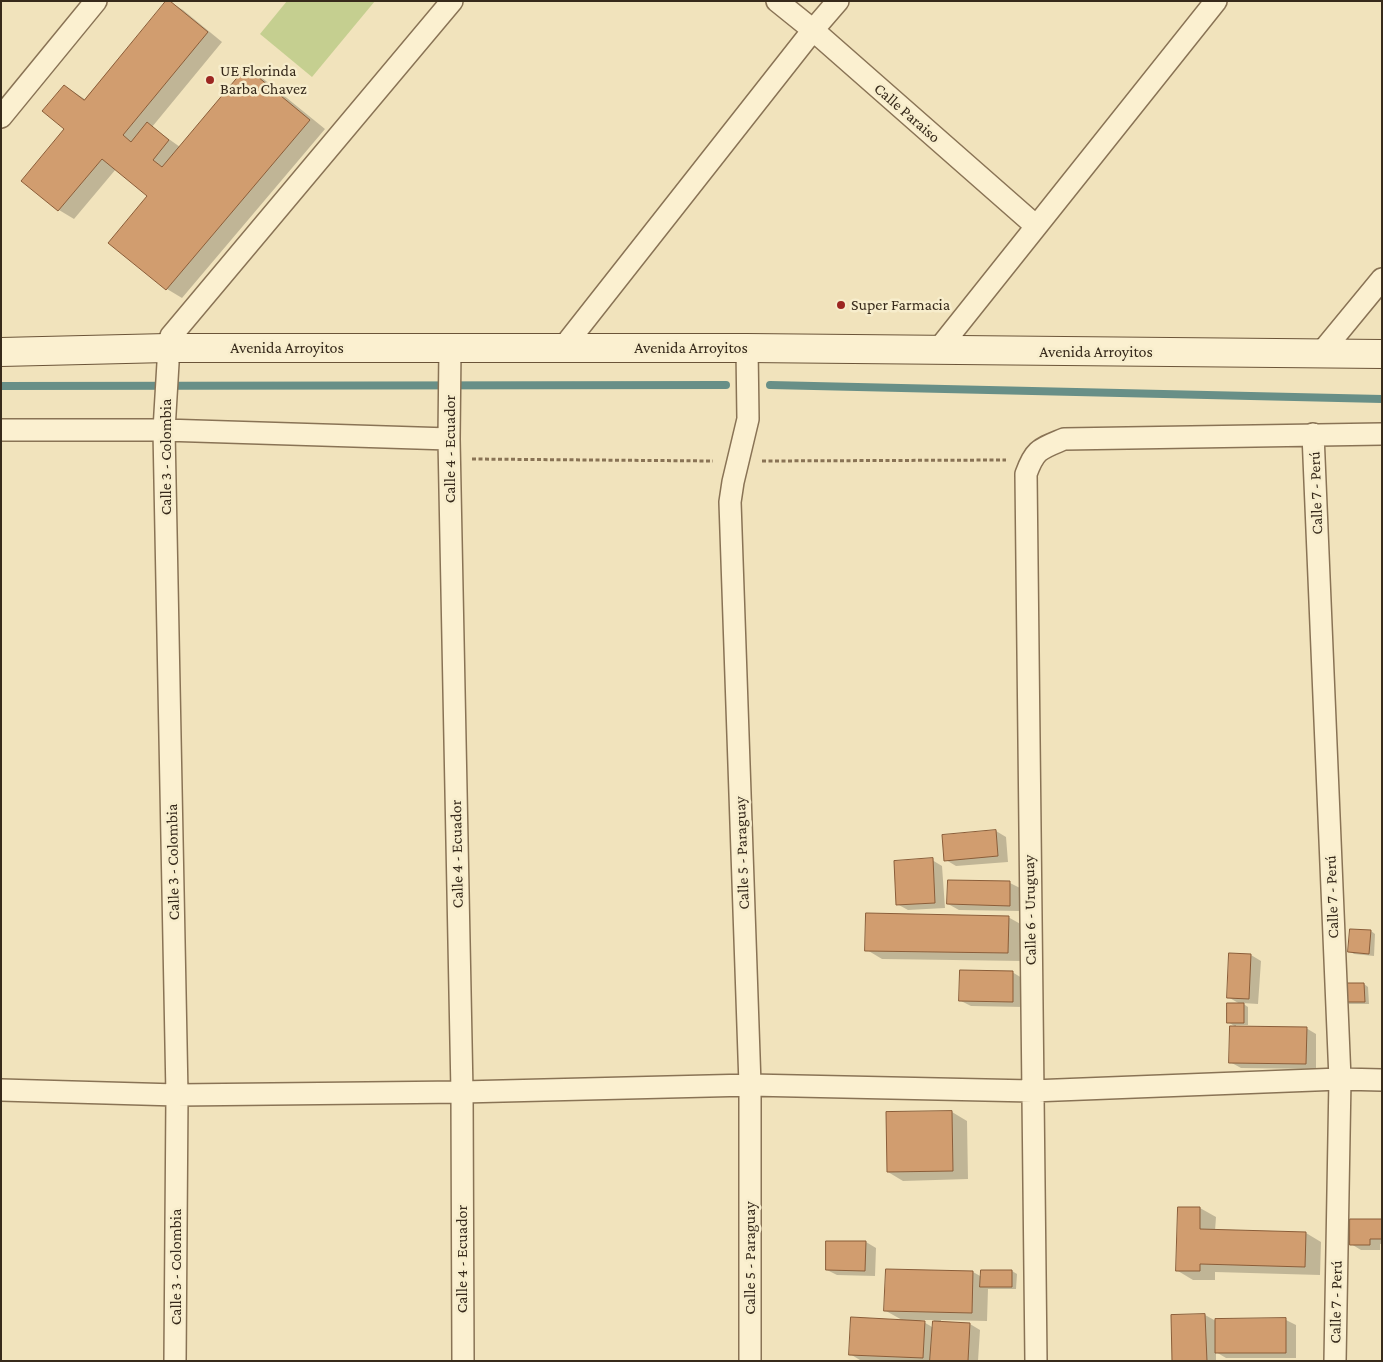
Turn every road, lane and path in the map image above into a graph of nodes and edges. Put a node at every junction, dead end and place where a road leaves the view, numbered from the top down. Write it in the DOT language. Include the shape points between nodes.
graph roads {
  1 [pos="96,1"];
  2 [pos="452,1"];
  3 [pos="777,1"];
  4 [pos="838,1"];
  5 [pos="1216,1"];
  6 [pos="813,30"];
  7 [pos="1,116"];
  8 [pos="1036,226"];
  9 [pos="1382,279"];
  10 [pos="747,348"];
  11 [pos="562,349"];
  12 [pos="937,351"];
  13 [pos="1,352"];
  14 [pos="450,352"];
  15 [pos="1321,353"];
  16 [pos="1382,354"];
  17 [pos="168,356"];
  18 [pos="165,423"];
  19 [pos="448,429"];
  20 [pos="1,430"];
  21 [pos="1313,434"];
  22 [pos="1382,434"];
  23 [pos="1340,1080"];
  24 [pos="1382,1080"];
  25 [pos="750,1085"];
  26 [pos="1,1090"];
  27 [pos="1032,1091"];
  28 [pos="462,1092"];
  29 [pos="177,1095"];
  30 [pos="175,1361"];
  31 [pos="463,1361"];
  32 [pos="750,1361"];
  33 [pos="1036,1361"];
  34 [pos="1335,1361"];
  1 -- 7 [label="street"];
  2 -- 17 [label="street" via="171,336"];
  3 -- 6 [label="street, Calle Paraiso"];
  4 -- 6 [label="street"];
  5 -- 8 [label="street"];
  6 -- 8 [label="street, Calle Paraiso"];
  6 -- 11 [label="street"];
  8 -- 12 [label="street"];
  9 -- 15 [label="street"];
  10 -- 11 [label="street, Avenida Arroyitos"];
  10 -- 12 [label="street, Avenida Arroyitos"];
  10 -- 25 [label="street, Calle 5 - Paraguay" via="748,419 730,502"];
  11 -- 14 [label="street, Avenida Arroyitos"];
  12 -- 15 [label="street, Avenida Arroyitos"];
  13 -- 17 [label="street, Avenida Arroyitos"];
  14 -- 17 [label="street, Avenida Arroyitos"];
  14 -- 19 [label="street, Calle 4 - Ecuador"];
  15 -- 16 [label="street, Avenida Arroyitos"];
  17 -- 18 [label="street, Calle 3 - Colombia"];
  18 -- 19 [label="street"];
  18 -- 20 [label="street"];
  18 -- 29 [label="street, Calle 3 - Colombia"];
  19 -- 28 [label="street, Calle 4 - Ecuador"];
  21 -- 22 [label="street"];
  21 -- 23 [label="street, Calle 7 - Perú"];
  21 -- 27 [label="street, Calle 6 - Uruguay" via="1064,439 1040,449 1031,460 1026,474"];
  23 -- 24 [label="street"];
  23 -- 27 [label="street"];
  23 -- 34 [label="street, Calle 7 - Perú"];
  25 -- 27 [label="street"];
  25 -- 28 [label="street"];
  25 -- 32 [label="street, Calle 5 - Paraguay"];
  26 -- 29 [label="street"];
  27 -- 33 [label="street, Calle 6 - Uruguay"];
  28 -- 29 [label="street"];
  28 -- 31 [label="street, Calle 4 - Ecuador"];
  29 -- 30 [label="street, Calle 3 - Colombia"];
}
